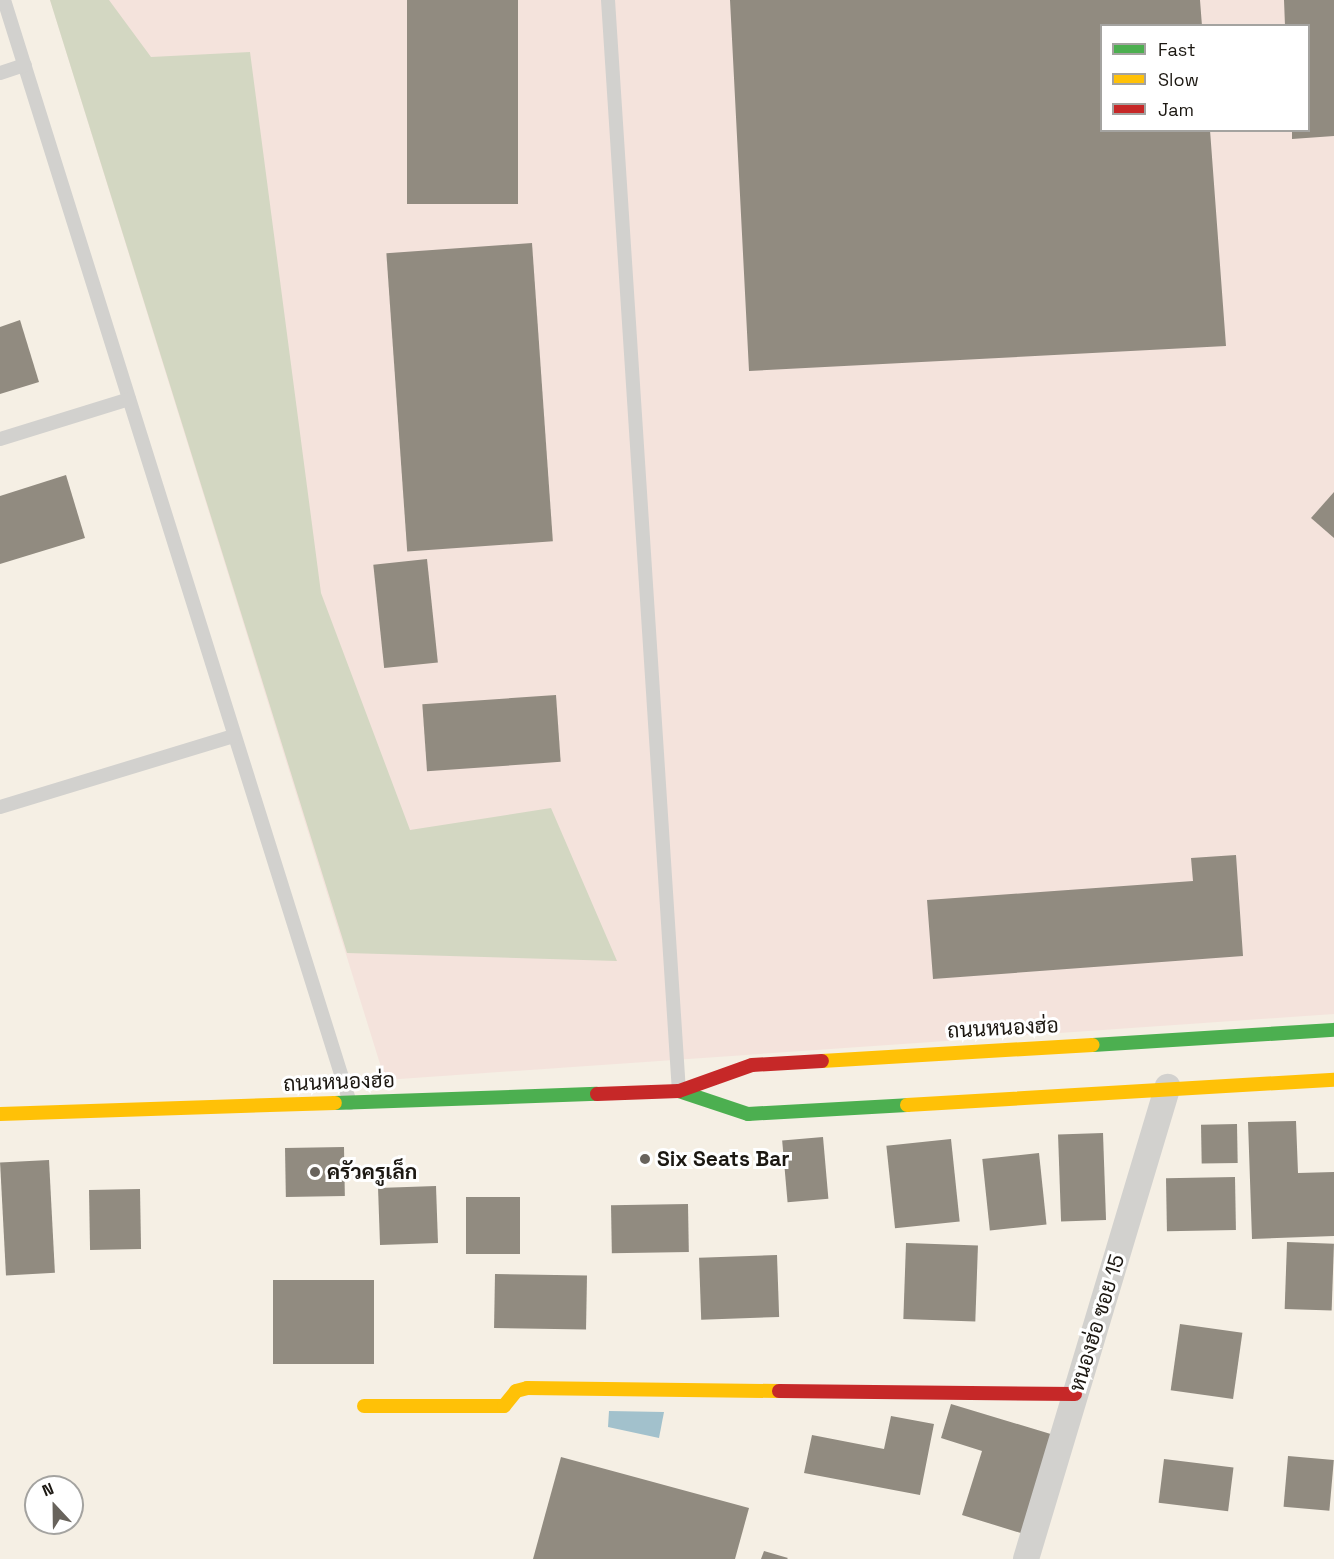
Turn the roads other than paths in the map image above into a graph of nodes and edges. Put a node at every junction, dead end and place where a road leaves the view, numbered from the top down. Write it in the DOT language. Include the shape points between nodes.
graph roads {
  1 [pos="4,0"];
  2 [pos="608,0"];
  3 [pos="25,65"];
  4 [pos="0,73"];
  5 [pos="129,399"];
  6 [pos="0,439"];
  7 [pos="233,736"];
  8 [pos="0,807"];
  9 [pos="1334,1030"];
  10 [pos="1334,1080"];
  11 [pos="1168,1087"];
  12 [pos="679,1091"];
  13 [pos="350,1103"];
  14 [pos="0,1114"];
  15 [pos="1075,1394"];
  16 [pos="364,1406"];
  17 [pos="1026,1559"];
  1 -- 3 [label="lane"];
  2 -- 12 [label="lane"];
  3 -- 4 [label="lane"];
  3 -- 5 [label="lane"];
  5 -- 6 [label="lane"];
  5 -- 7 [label="lane"];
  7 -- 8 [label="lane"];
  7 -- 13 [label="lane"];
  9 -- 12 [label="street, ถนนหนองฮ่อ" via="752,1065"];
  10 -- 11 [label="street, ถนนหนองฮ่อ"];
  11 -- 12 [label="street, ถนนหนองฮ่อ" via="748,1114"];
  11 -- 15 [label="street, หนองฮ่อ ซอย 15"];
  12 -- 13 [label="street, ถนนหนองฮ่อ"];
  13 -- 14 [label="street, ถนนหนองฮ่อ"];
  15 -- 16 [label="street" via="527,1388 516,1391 504,1406"];
  15 -- 17 [label="street, หนองฮ่อ ซอย 15"];
}
